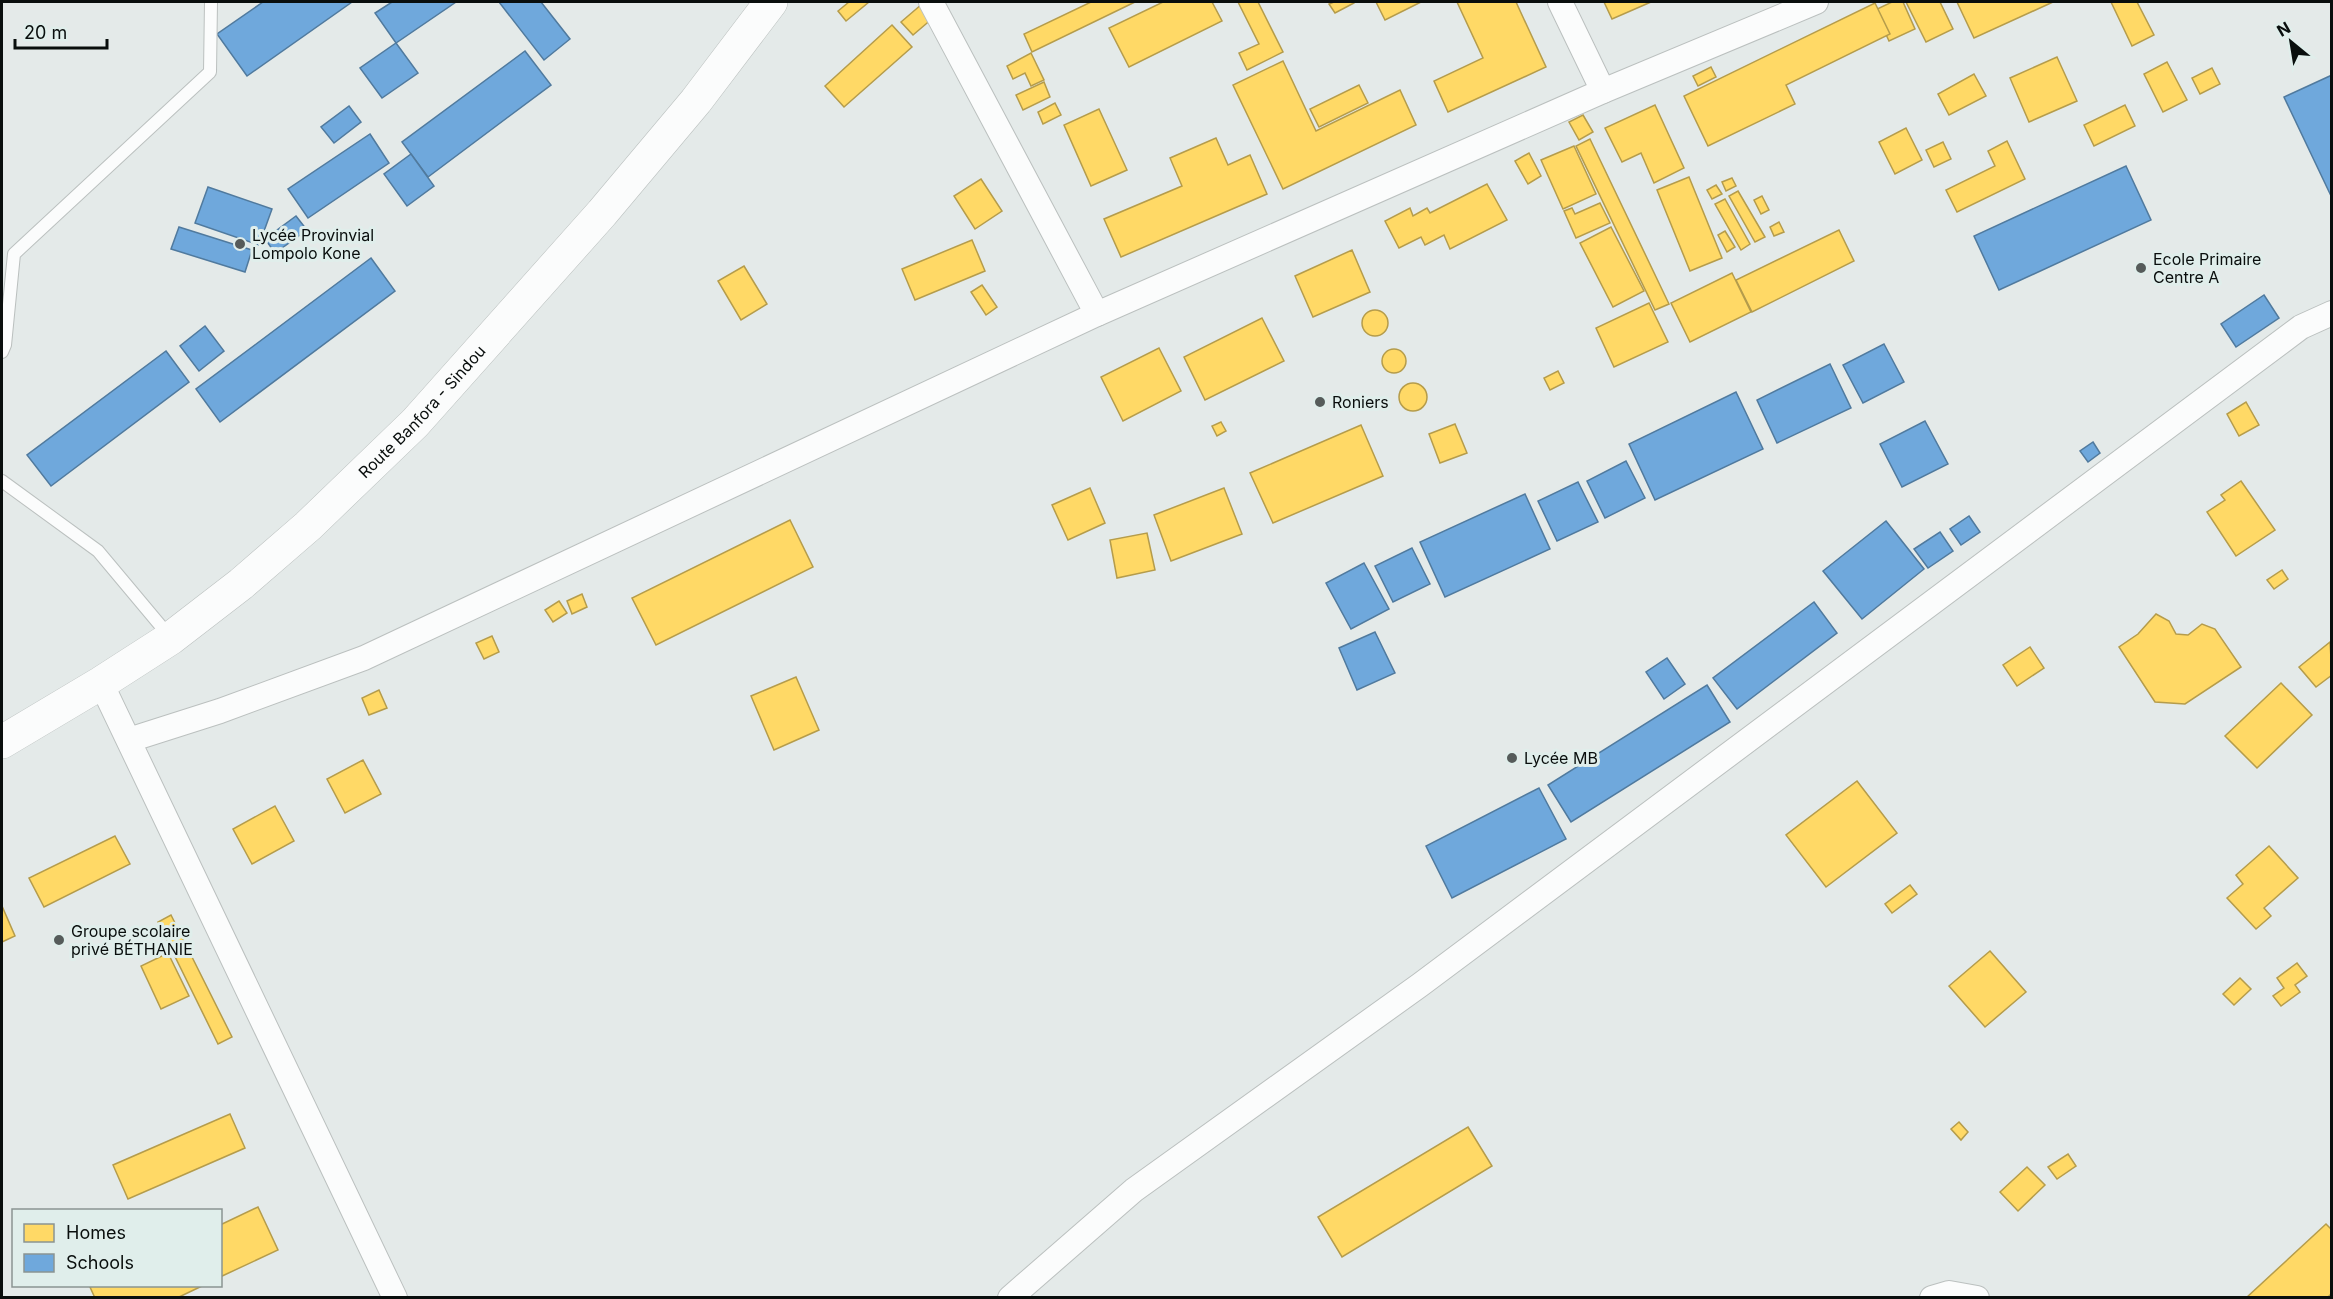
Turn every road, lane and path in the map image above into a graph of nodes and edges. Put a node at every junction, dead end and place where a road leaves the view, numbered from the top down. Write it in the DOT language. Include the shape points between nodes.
graph roads {
  1 [pos="211,2"];
  2 [pos="771,2"];
  3 [pos="931,2"];
  4 [pos="1560,2"];
  5 [pos="1816,2"];
  6 [pos="1603,91"];
  7 [pos="2331,313"];
  8 [pos="1097,314"];
  9 [pos="2,352"];
  10 [pos="2,481"];
  11 [pos="171,638"];
  12 [pos="101,683"];
  13 [pos="129,740"];
  14 [pos="2,742"];
  15 [pos="395,1298"];
  16 [pos="1010,1298"];
  17 [pos="1932,1298"];
  18 [pos="1977,1298"];
  1 -- 9 [label="lane" via="210,72 14,254"];
  2 -- 11 [label="main road, Route Banfora - Sindou" via="696,101 602,213 415,423 308,526"];
  3 -- 8 [label="street"];
  4 -- 6 [label="street"];
  5 -- 6 [label="street"];
  6 -- 8 [label="street"];
  7 -- 16 [label="street" via="2301,327 1420,985 1134,1190"];
  8 -- 13 [label="street" via="364,658"];
  10 -- 11 [label="lane" via="99,551"];
  11 -- 12 [label="main road, Route Banfora - Sindou"];
  12 -- 13 [label="street"];
  12 -- 14 [label="main road, Route Banfora - Sindou"];
  13 -- 15 [label="street"];
  17 -- 18 [label="street" via="1949,1293"];
}
